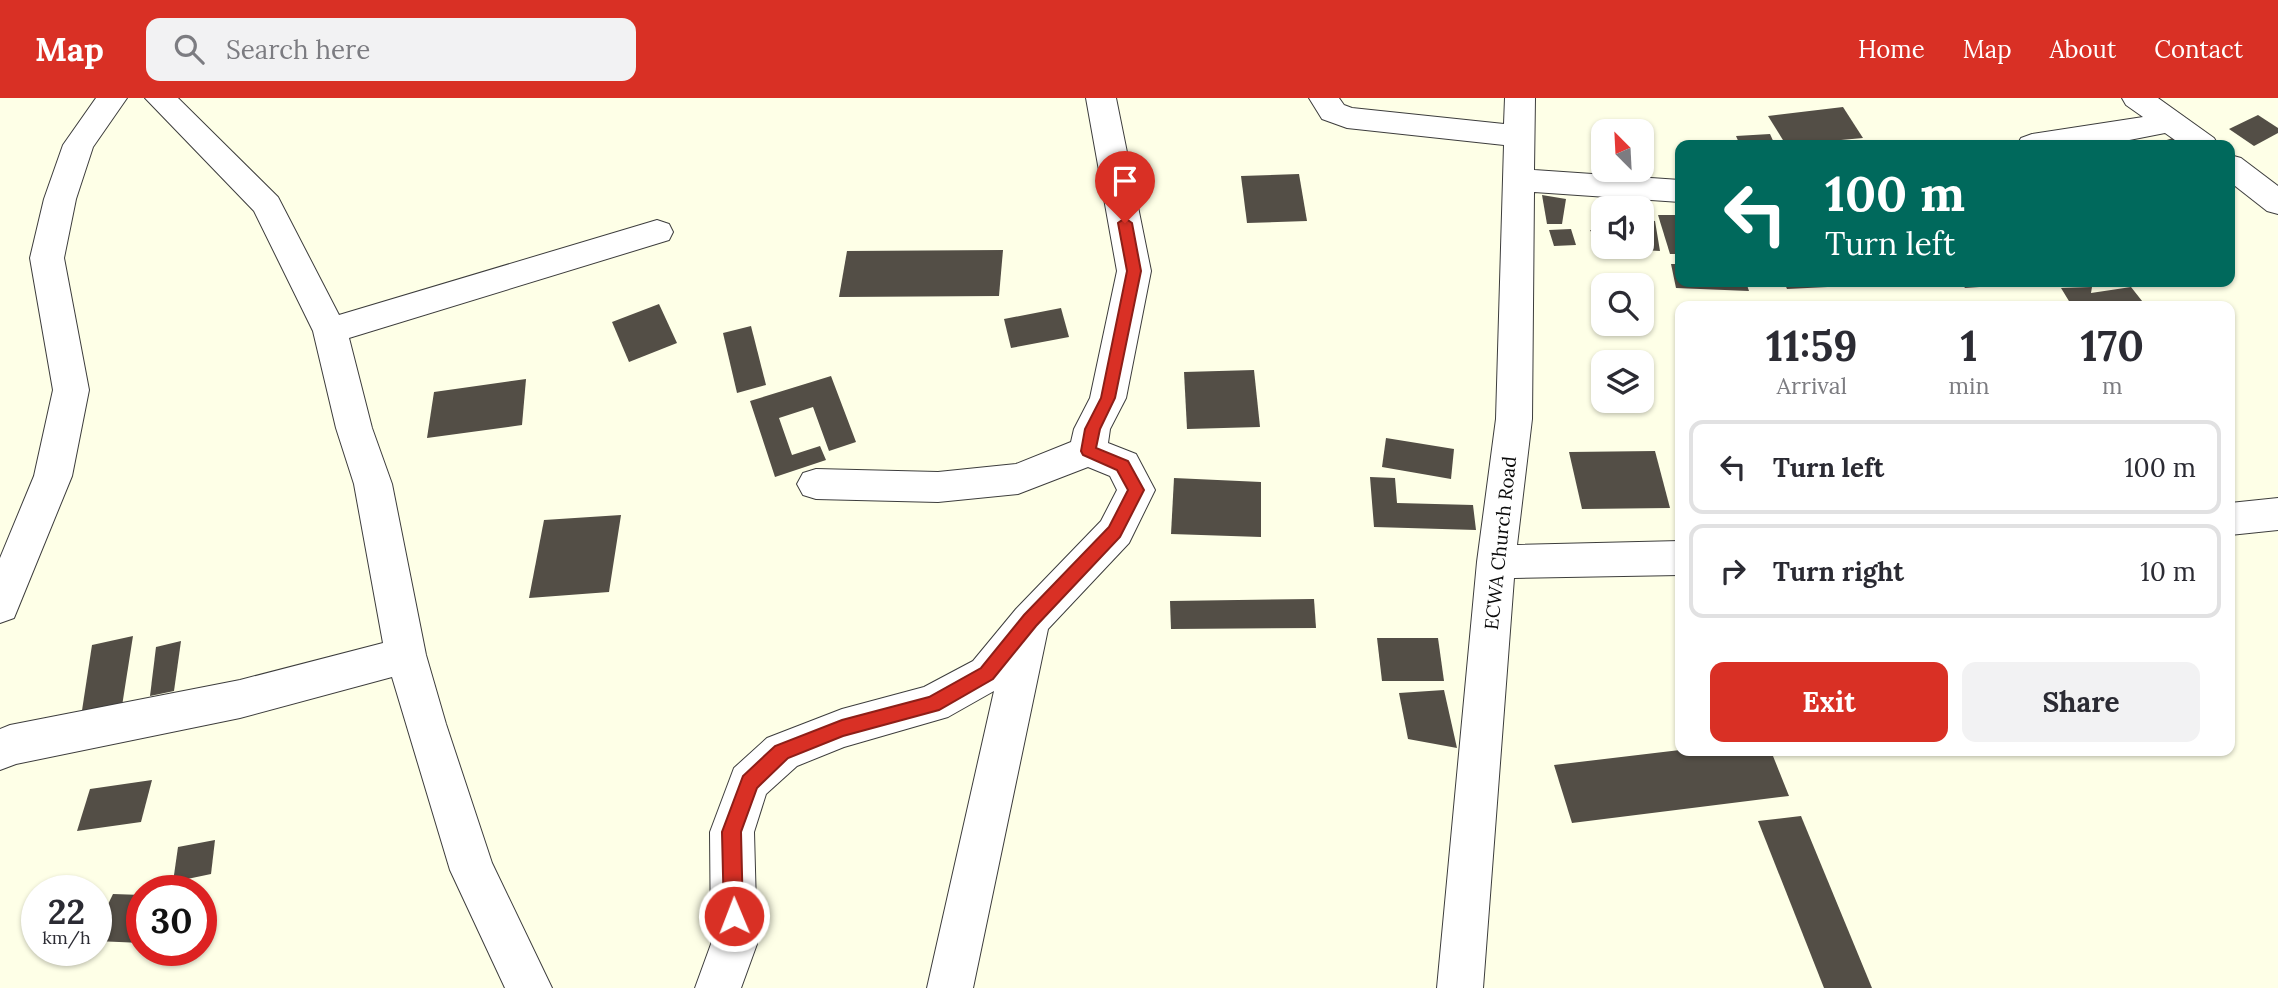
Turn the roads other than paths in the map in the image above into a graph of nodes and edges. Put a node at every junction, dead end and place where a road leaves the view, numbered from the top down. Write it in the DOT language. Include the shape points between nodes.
graph roads {
  1 [pos="112,98"];
  2 [pos="160,98"];
  3 [pos="1101,98"];
  4 [pos="1324,98"];
  5 [pos="2137,98"];
  6 [pos="1524,109"];
  7 [pos="2171,121"];
  8 [pos="2067,140"];
  9 [pos="2196,140"];
  10 [pos="2235,170"];
  11 [pos="1517,180"];
  12 [pos="1675,191"];
  13 [pos="2278,203"];
  14 [pos="657,232"];
  15 [pos="330,331"];
  16 [pos="1088,451"];
  17 [pos="816,484"];
  18 [pos="2278,514"];
  19 [pos="2235,518"];
  20 [pos="1675,558"];
  21 [pos="1496,562"];
  22 [pos="0,606"];
  23 [pos="1030,621"];
  24 [pos="406,655"];
  25 [pos="0,750"];
  26 [pos="529,988"];
  27 [pos="718,988"];
  28 [pos="950,988"];
  29 [pos="1461,988"];
  1 -- 22 [label="street" via="78,145 60,199 47,258 71,390 53,475"];
  2 -- 15 [label="street" via="267,205"];
  3 -- 16 [label="street" via="1134,271 1108,398 1092,429"];
  4 -- 6 [label="street" via="1333,113 1347,118"];
  5 -- 7 [label="street"];
  6 -- 11 [label="street, ECWA Church Road"];
  7 -- 8 [label="street"];
  7 -- 9 [label="street"];
  10 -- 13 [label="street"];
  11 -- 12 [label="street"];
  11 -- 21 [label="street, ECWA Church Road" via="1514,419"];
  14 -- 15 [label="street"];
  15 -- 24 [label="street" via="373,484"];
  16 -- 17 [label="street" via="1018,479 938,487"];
  16 -- 23 [label="street" via="1122,465 1136,490 1115,532"];
  18 -- 19 [label="street"];
  20 -- 21 [label="street"];
  21 -- 29 [label="street, ECWA Church Road"];
  23 -- 27 [label="street" via="987,674 933,704 842,728 782,752 750,782 732,832 734,944"];
  23 -- 28 [label="street"];
  24 -- 25 [label="street" via="240,699"];
  24 -- 26 [label="street" via="472,870"];
}
